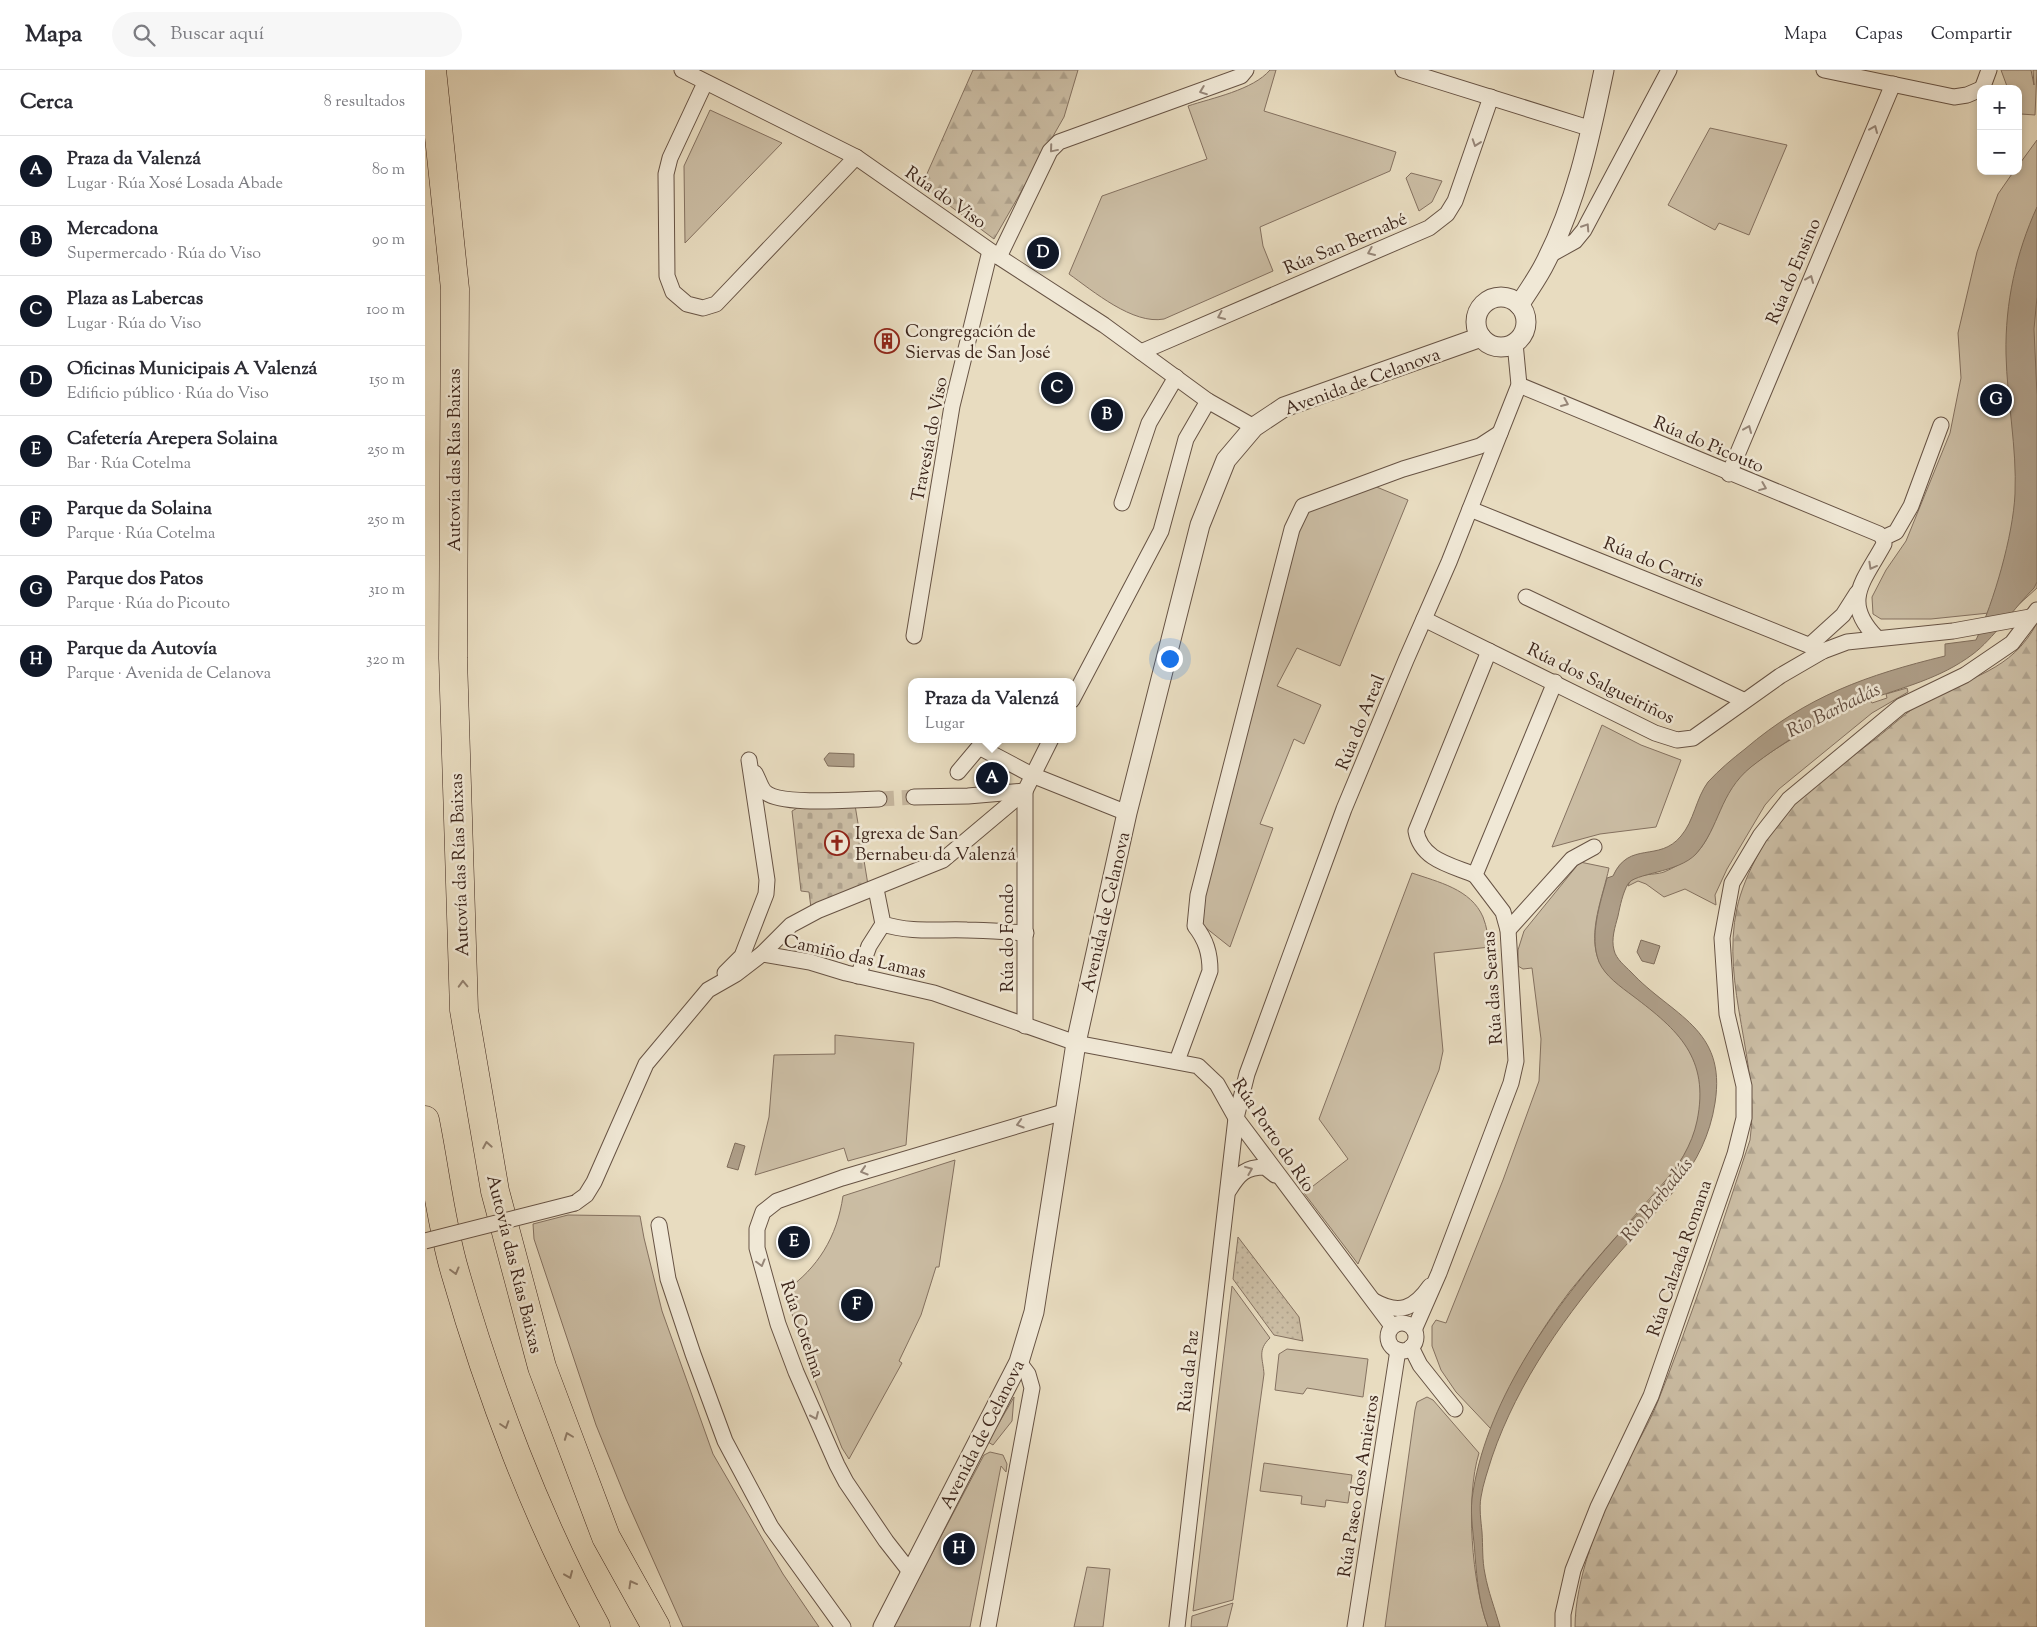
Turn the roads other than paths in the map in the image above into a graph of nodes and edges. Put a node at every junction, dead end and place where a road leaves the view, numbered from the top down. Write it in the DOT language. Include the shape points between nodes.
graph roads {
  1 [pos="432,70"];
  2 [pos="681,70"];
  3 [pos="1246,70"];
  4 [pos="1403,70"];
  5 [pos="1604,70"];
  6 [pos="1669,70"];
  7 [pos="1824,70"];
  8 [pos="1989,70"];
  9 [pos="705,83"];
  10 [pos="1893,84"];
  11 [pos="1983,85"];
  12 [pos="1977,91"];
  13 [pos="1491,97"];
  14 [pos="1592,129"];
  15 [pos="856,157"];
  16 [pos="994,254"];
  17 [pos="1548,256"];
  18 [pos="1519,305"];
  19 [pos="1481,337"];
  20 [pos="1515,343"];
  21 [pos="1141,352"];
  22 [pos="1176,377"];
  23 [pos="1519,385"];
  24 [pos="1208,401"];
  25 [pos="1941,425"];
  26 [pos="1254,428"];
  27 [pos="1500,433"];
  28 [pos="1729,474"];
  29 [pos="1122,503"];
  30 [pos="1470,509"];
  31 [pos="1883,538"];
  32 [pos="1857,592"];
  33 [pos="1526,597"];
  34 [pos="2034,613"];
  35 [pos="1424,618"];
  36 [pos="914,636"];
  37 [pos="1877,637"];
  38 [pos="1817,648"];
  39 [pos="1489,650"];
  40 [pos="1555,682"];
  41 [pos="1076,692"];
  42 [pos="1743,700"];
  43 [pos="1049,743"];
  44 [pos="959,772"];
  45 [pos="1032,775"];
  46 [pos="1025,790"];
  47 [pos="914,797"];
  48 [pos="879,799"];
  49 [pos="1127,813"];
  50 [pos="1594,847"];
  51 [pos="1475,875"];
  52 [pos="876,889"];
  53 [pos="883,924"];
  54 [pos="1507,930"];
  55 [pos="1026,933"];
  56 [pos="762,954"];
  57 [pos="858,976"];
  58 [pos="708,990"];
  59 [pos="1025,1026"];
  60 [pos="1076,1043"];
  61 [pos="1177,1060"];
  62 [pos="1067,1111"];
  63 [pos="1236,1118"];
  64 [pos="425,1120"];
  65 [pos="1279,1179"];
  66 [pos="1226,1196"];
  67 [pos="659,1225"];
  68 [pos="425,1241"];
  69 [pos="1439,1272"];
  70 [pos="1369,1298"];
  71 [pos="1391,1326"];
  72 [pos="1414,1330"];
  73 [pos="1404,1348"];
  74 [pos="1019,1362"];
  75 [pos="1455,1409"];
  76 [pos="911,1573"];
  77 [pos="596,1627"];
  78 [pos="656,1627"];
  79 [pos="843,1627"];
  80 [pos="883,1627"];
  81 [pos="988,1627"];
  82 [pos="1177,1627"];
  83 [pos="1355,1627"];
  84 [pos="1563,1627"];
  78 -- 1 [label="highway, Autovía das Rías Baixas, one-way" via="606,1537 542,1367 495,1191 464,1010 453,658 455,289"];
  2 -- 9 [label="street, Rúa do Viso"];
  3 -- 16 [label="street, Travesía do Viso, one-way" via="1231,80 1059,142 1050,151"];
  4 -- 13 [label="street"];
  5 -- 14 [label="street"];
  17 -- 6 [label="street, one-way" via="1575,241 1585,230"];
  7 -- 10 [label="street"];
  8 -- 11 [label="street"];
  9 -- 15 [label="street, Rúa do Viso"];
  9 -- 15 [label="street" via="666,174 667,276 673,292 687,304 703,308 715,304"];
  10 -- 12 [label="street" via="1954,97"];
  28 -- 10 [label="street, Rúa do Ensino, one-way"];
  13 -- 14 [label="street"];
  13 -- 21 [label="street, Rúa San Bernabé, one-way" via="1455,201 1447,214 1429,228"];
  14 -- 17 [label="street" via="1570,205"];
  15 -- 16 [label="street, Rúa do Viso"];
  16 -- 21 [label="street, Rúa do Viso"];
  16 -- 36 [label="street, Travesía do Viso" via="952,406"];
  17 -- 18 [label="street"];
  18 -- 19 [label="street" via="1504,298 1481,306 1475,322"];
  18 -- 20 [label="street" via="1524,312 1525,326"];
  19 -- 20 [label="street" via="1486,343 1501,347"];
  19 -- 26 [label="street, Avenida de Celanova" via="1284,407"];
  20 -- 23 [label="street, Rúa do Areal"];
  21 -- 22 [label="street, Rúa do Viso"];
  22 -- 24 [label="street, Rúa do Viso"];
  22 -- 29 [label="street" via="1149,423"];
  23 -- 27 [label="street, Rúa do Areal"];
  23 -- 28 [label="street, Rúa do Picouto, one-way"];
  24 -- 26 [label="street, Rúa do Viso"];
  24 -- 41 [label="street" via="1186,439 1161,531"];
  25 -- 31 [label="street" via="1911,506 1895,532"];
  26 -- 49 [label="street, Avenida de Celanova" via="1226,460 1200,525"];
  27 -- 30 [label="street, Rúa do Areal"];
  27 -- 61 [label="street" via="1480,446 1403,469 1303,506 1292,529 1198,896 1195,926 1205,939 1210,971"];
  28 -- 31 [label="street, Rúa do Picouto, one-way"];
  30 -- 35 [label="street, Rúa do Areal"];
  30 -- 38 [label="street, Rúa do Carris"];
  31 -- 32 [label="street, one-way" via="1884,544"];
  32 -- 37 [label="street" via="1865,626"];
  32 -- 38 [label="street"];
  33 -- 42 [label="street"];
  34 -- 37 [label="street, Rúa dos Salgueiriños" via="1953,631"];
  34 -- 84 [label="street, Rúa Calzada Romana" via="2012,643 1965,675 1901,706 1789,799 1732,883 1722,938 1727,1014 1744,1086 1744,1118 1735,1154 1651,1396 1573,1570"];
  35 -- 39 [label="street, Rúa dos Salgueiriños"];
  35 -- 63 [label="street, Rúa do Areal" via="1344,809 1253,1059"];
  37 -- 38 [label="street, Rúa dos Salgueiriños"];
  38 -- 42 [label="street, Rúa dos Salgueiriños"];
  39 -- 40 [label="street, Rúa dos Salgueiriños"];
  39 -- 51 [label="street" via="1416,831 1423,851"];
  40 -- 42 [label="street, Rúa dos Salgueiriños" via="1655,733 1677,740 1693,738"];
  40 -- 51 [label="street"];
  43 -- 45 [label="street"];
  44 -- 45 [label="street" via="979,747"];
  45 -- 46 [label="street"];
  45 -- 49 [label="street"];
  46 -- 47 [label="street"];
  46 -- 52 [label="street" via="943,860"];
  46 -- 55 [label="street, Rúa do Fondo"];
  48 -- 58 [label="street" via="777,799 764,791 749,760 767,894 742,956"];
  49 -- 60 [label="street, Avenida de Celanova"];
  50 -- 54 [label="street" via="1572,859"];
  51 -- 54 [label="street, Rúa das Searas" via="1503,912"];
  52 -- 53 [label="street"];
  52 -- 56 [label="street" via="819,910 791,925"];
  53 -- 55 [label="street" via="917,931"];
  53 -- 57 [label="street" via="869,946"];
  54 -- 69 [label="street, Rúa das Searas" via="1516,1061 1511,1083"];
  55 -- 59 [label="street, Rúa do Fondo"];
  56 -- 57 [label="street, Camiño das Lamas" via="810,962"];
  56 -- 58 [label="street, Camiño das Lamas" via="737,974"];
  57 -- 59 [label="street, Camiño das Lamas" via="934,994"];
  58 -- 68 [label="street, Camiño das Lamas, bridge" via="646,1064 586,1195 575,1203"];
  59 -- 60 [label="street, Camiño das Lamas"];
  60 -- 61 [label="street, Rúa Porto do Río"];
  60 -- 62 [label="street, Avenida de Celanova"];
  61 -- 63 [label="street, Rúa Porto do Río" via="1198,1066 1217,1084"];
  62 -- 74 [label="street, Avenida de Celanova" via="1035,1312"];
  62 -- 76 [label="street, Rúa Cotelma, one-way" via="777,1200 763,1212 757,1229 757,1248 778,1324 837,1465 886,1541"];
  63 -- 65 [label="street, Rúa Porto do Río"];
  63 -- 66 [label="street, Rúa da Paz"];
  64 -- 77 [label="highway, one-way" via="455,1271 508,1433 576,1591"];
  66 -- 65 [label="street, one-way" via="1238,1175 1250,1167 1265,1167"];
  65 -- 70 [label="street, Rúa Porto do Río"];
  66 -- 82 [label="street, Rúa da Paz"];
  67 -- 79 [label="street" via="668,1279 725,1441 771,1527"];
  69 -- 70 [label="street, Rúa das Searas" via="1424,1295 1408,1307 1386,1308"];
  69 -- 72 [label="street, Rúa das Searas"];
  70 -- 71 [label="street, Rúa Porto do Río"];
  71 -- 72 [label="street" via="1404,1323"];
  71 -- 73 [label="street" via="1388,1340"];
  72 -- 73 [label="street" via="1416,1339"];
  73 -- 75 [label="street"];
  73 -- 83 [label="street, Rúa Paseo dos Amieiros"];
  74 -- 76 [label="street, Avenida de Celanova"];
  74 -- 81 [label="street" via="1029,1374 1032,1388"];
  76 -- 80 [label="street, Avenida de Celanova"];
}
